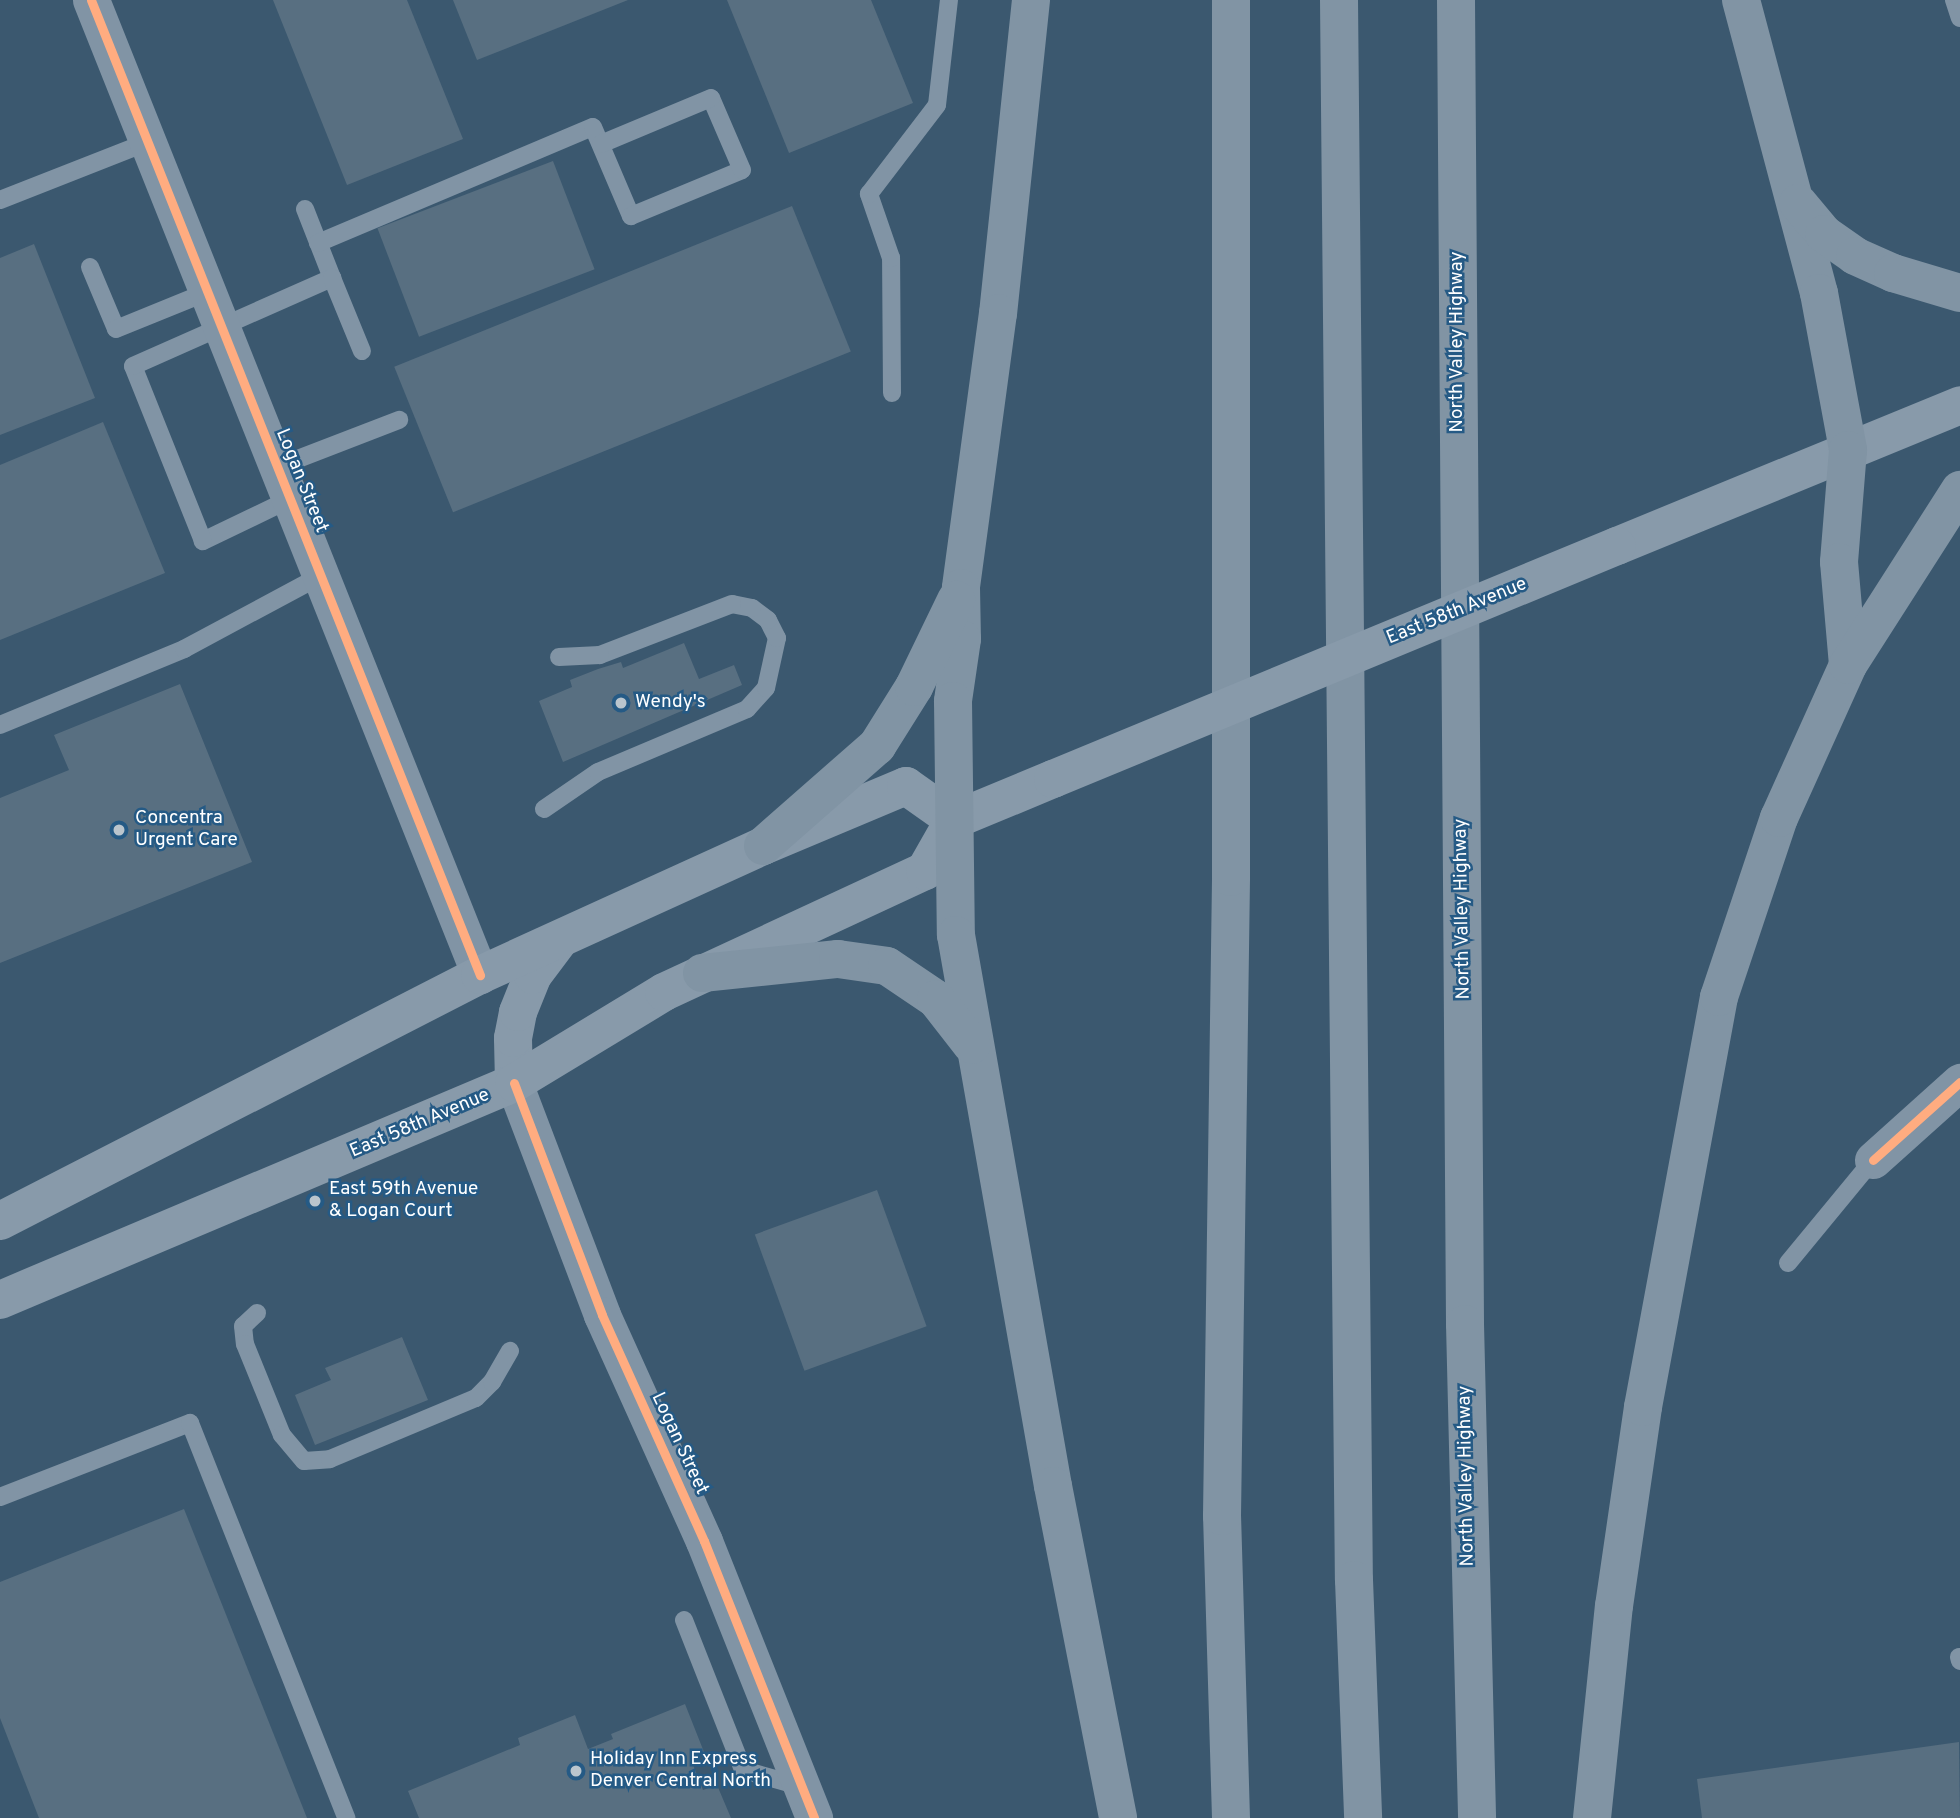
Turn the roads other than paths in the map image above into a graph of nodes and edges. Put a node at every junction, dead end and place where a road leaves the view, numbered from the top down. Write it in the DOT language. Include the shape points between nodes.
graph roads {
  1 [pos="91,0"];
  2 [pos="949,0"];
  3 [pos="1031,0"];
  4 [pos="1231,0"];
  5 [pos="1339,0"];
  6 [pos="1456,0"];
  7 [pos="1741,0"];
  8 [pos="1954,0"];
  9 [pos="1960,18"];
  10 [pos="148,142"];
  11 [pos="601,144"];
  12 [pos="1792,190"];
  13 [pos="0,200"];
  14 [pos="305,209"];
  15 [pos="318,243"];
  16 [pos="90,267"];
  17 [pos="332,278"];
  18 [pos="207,292"];
  19 [pos="1960,293"];
  20 [pos="221,327"];
  21 [pos="362,351"];
  22 [pos="892,393"];
  23 [pos="1960,405"];
  24 [pos="399,420"];
  25 [pos="1848,450"];
  26 [pos="283,483"];
  27 [pos="1960,490"];
  28 [pos="320,576"];
  29 [pos="961,588"];
  30 [pos="559,657"];
  31 [pos="1847,665"];
  32 [pos="0,725"];
  33 [pos="544,810"];
  34 [pos="954,820"];
  35 [pos="763,846"];
  36 [pos="560,939"];
  37 [pos="702,973"];
  38 [pos="480,975"];
  39 [pos="978,1052"];
  40 [pos="1960,1082"];
  41 [pos="514,1083"];
  42 [pos="1873,1160"];
  43 [pos="0,1222"];
  44 [pos="1788,1263"];
  45 [pos="0,1300"];
  46 [pos="257,1312"];
  47 [pos="510,1351"];
  48 [pos="0,1497"];
  49 [pos="684,1620"];
  50 [pos="808,1802"];
  51 [pos="346,1818"];
  52 [pos="1118,1818"];
  53 [pos="1231,1818"];
  54 [pos="1363,1818"];
  55 [pos="1477,1818"];
  56 [pos="1592,1818"];
  1 -- 10 [label="street, Logan Street"];
  2 -- 22 [label="lane" via="937,105 869,194 891,258"];
  3 -- 29 [label="highway" via="998,313"];
  4 -- 53 [label="highway" via="1231,849 1222,1516"];
  5 -- 54 [label="highway" via="1354,1580"];
  6 -- 55 [label="highway, North Valley Highway" via="1465,1324"];
  7 -- 12 [label="highway"];
  8 -- 9 [label="lane"];
  10 -- 13 [label="lane"];
  10 -- 18 [label="street, Logan Street"];
  11 -- 11 [label="lane" via="631,216 741,170 711,98"];
  11 -- 15 [label="lane" via="593,127"];
  12 -- 19 [label="highway" via="1817,227 1855,256 1902,277"];
  12 -- 25 [label="highway" via="1826,324"];
  14 -- 15 [label="lane"];
  15 -- 17 [label="lane"];
  16 -- 18 [label="lane" via="116,329"];
  17 -- 20 [label="lane"];
  17 -- 21 [label="lane"];
  18 -- 20 [label="street, Logan Street"];
  20 -- 26 [label="street, Logan Street"];
  20 -- 26 [label="lane" via="133,366 203,541"];
  23 -- 25 [label="main road, East 58th Avenue"];
  24 -- 26 [label="lane"];
  25 -- 31 [label="highway" via="1839,562"];
  25 -- 34 [label="main road, East 58th Avenue, bridge"];
  26 -- 28 [label="street, Logan Street"];
  27 -- 31 [label="highway"];
  28 -- 32 [label="lane" via="184,649"];
  28 -- 38 [label="street, Logan Street"];
  29 -- 34 [label="highway" via="962,639 953,701"];
  29 -- 35 [label="highway" via="914,687 877,746"];
  30 -- 33 [label="lane" via="600,655 732,604 760,614 777,638 766,688 747,709 598,772"];
  31 -- 56 [label="highway" via="1760,867 1710,1035 1643,1407 1614,1606"];
  34 -- 35 [label="main road" via="906,786"];
  34 -- 37 [label="main road, East 58th Avenue" via="925,871"];
  34 -- 39 [label="highway" via="956,935"];
  35 -- 36 [label="main road"];
  36 -- 38 [label="main road"];
  36 -- 41 [label="main road" via="538,967 518,1012 513,1038"];
  37 -- 39 [label="highway" via="838,959 887,966 936,999"];
  37 -- 41 [label="main road, East 58th Avenue"];
  38 -- 43 [label="main road"];
  39 -- 52 [label="highway" via="1048,1459"];
  40 -- 42 [label="street"];
  41 -- 45 [label="main road, East 58th Avenue"];
  41 -- 50 [label="street, Logan Street" via="602,1315 704,1541"];
  42 -- 44 [label="lane"];
  46 -- 47 [label="lane" via="243,1326 245,1345 286,1442 304,1461 330,1458 475,1398 492,1382"];
  48 -- 51 [label="lane" via="190,1423"];
  49 -- 50 [label="lane" via="743,1770"];
}
